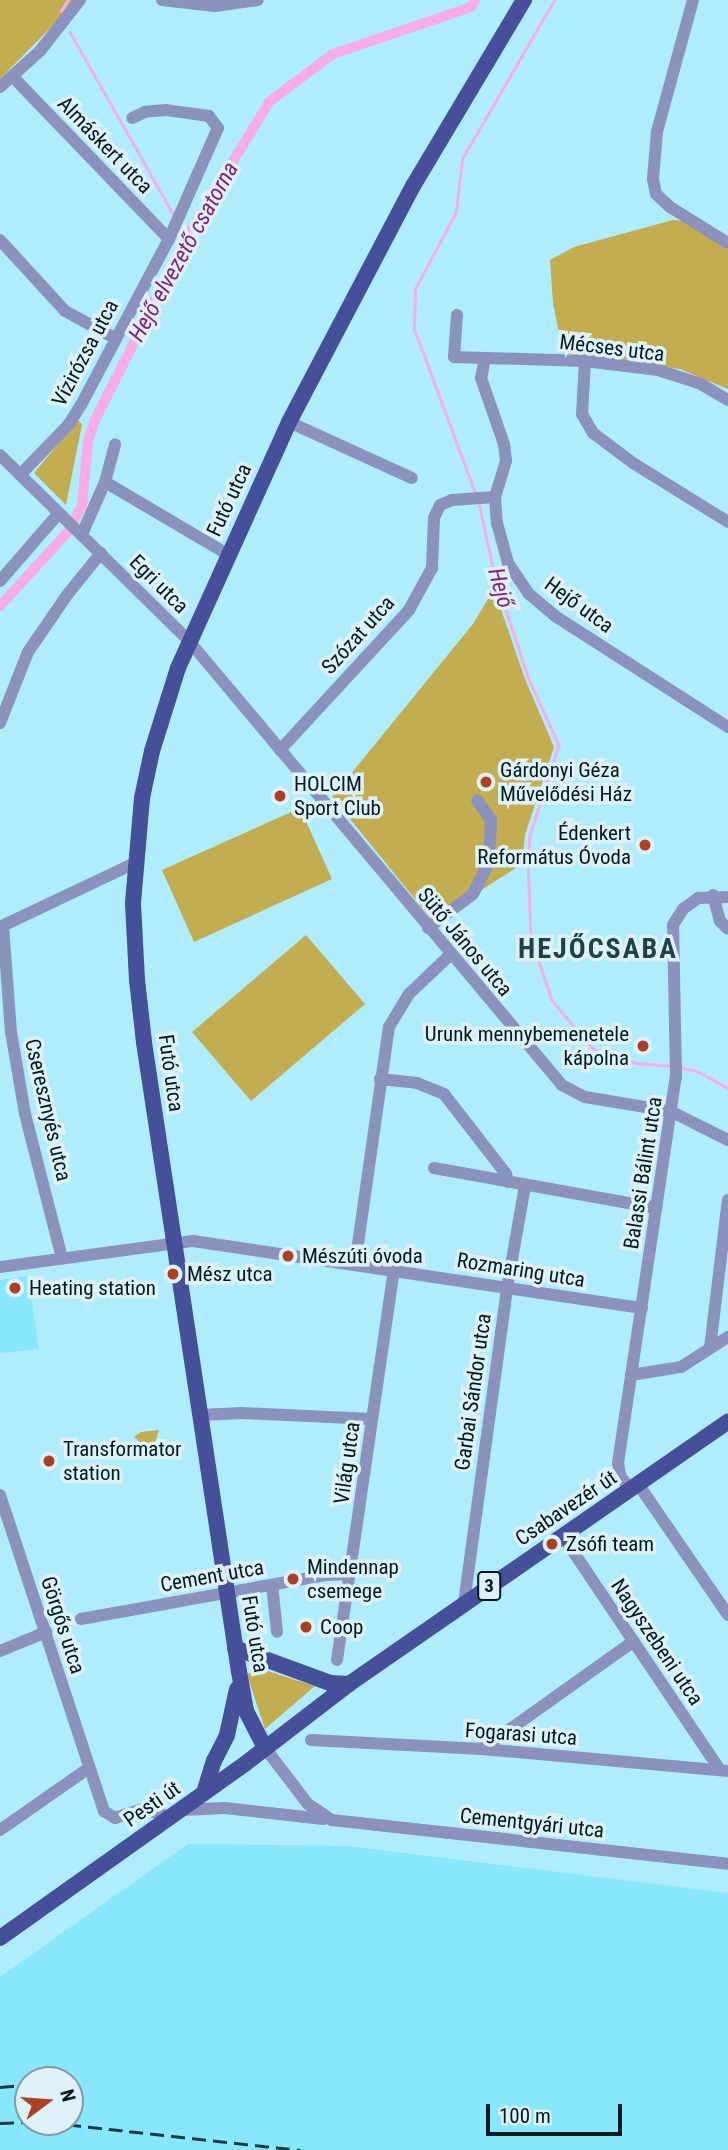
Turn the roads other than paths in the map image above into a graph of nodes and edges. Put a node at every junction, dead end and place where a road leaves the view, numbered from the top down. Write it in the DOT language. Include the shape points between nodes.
graph roads {
  1 [pos="80,0"];
  2 [pos="162,0"];
  3 [pos="258,0"];
  4 [pos="524,0"];
  5 [pos="693,0"];
  6 [pos="13,77"];
  7 [pos="0,87"];
  8 [pos="132,118"];
  9 [pos="169,239"];
  10 [pos="0,240"];
  11 [pos="728,243"];
  12 [pos="457,315"];
  13 [pos="115,338"];
  14 [pos="485,358"];
  15 [pos="584,361"];
  16 [pos="728,400"];
  17 [pos="289,422"];
  18 [pos="115,444"];
  19 [pos="0,455"];
  20 [pos="20,475"];
  21 [pos="412,478"];
  22 [pos="105,482"];
  23 [pos="485,497"];
  24 [pos="62,515"];
  25 [pos="728,522"];
  26 [pos="82,534"];
  27 [pos="101,553"];
  28 [pos="227,554"];
  29 [pos="0,581"];
  30 [pos="189,641"];
  31 [pos="0,723"];
  32 [pos="728,727"];
  33 [pos="280,750"];
  34 [pos="477,800"];
  35 [pos="135,863"];
  36 [pos="713,895"];
  37 [pos="728,897"];
  38 [pos="1,927"];
  39 [pos="428,928"];
  40 [pos="728,929"];
  41 [pos="450,955"];
  42 [pos="380,1079"];
  43 [pos="670,1111"];
  44 [pos="728,1140"];
  45 [pos="434,1168"];
  46 [pos="509,1182"];
  47 [pos="525,1186"];
  48 [pos="728,1200"];
  49 [pos="656,1208"];
  50 [pos="175,1243"];
  51 [pos="62,1258"];
  52 [pos="355,1265"];
  53 [pos="0,1267"];
  54 [pos="394,1270"];
  55 [pos="507,1288"];
  56 [pos="642,1308"];
  57 [pos="728,1337"];
  58 [pos="710,1348"];
  59 [pos="631,1375"];
  60 [pos="201,1415"];
  61 [pos="372,1419"];
  62 [pos="728,1422"];
  63 [pos="634,1487"];
  64 [pos="0,1495"];
  65 [pos="4,1517"];
  66 [pos="562,1535"];
  67 [pos="350,1574"];
  68 [pos="272,1585"];
  69 [pos="227,1593"];
  70 [pos="464,1603"];
  71 [pos="728,1615"];
  72 [pos="81,1619"];
  73 [pos="46,1632"];
  74 [pos="277,1632"];
  75 [pos="634,1641"];
  76 [pos="235,1648"];
  77 [pos="0,1651"];
  78 [pos="337,1660"];
  79 [pos="240,1676"];
  80 [pos="349,1684"];
  81 [pos="326,1702"];
  82 [pos="312,1740"];
  83 [pos="265,1748"];
  84 [pos="482,1749"];
  85 [pos="89,1768"];
  86 [pos="724,1770"];
  87 [pos="204,1794"];
  88 [pos="175,1813"];
  89 [pos="332,1820"];
  90 [pos="0,1830"];
  91 [pos="728,1864"];
  92 [pos="0,1938"];
  1 -- 6 [label="street"];
  2 -- 3 [label="street" via="215,6"];
  4 -- 17 [label="main road, Futó utca" via="413,186"];
  5 -- 11 [label="street" via="657,132 653,178 656,194 670,207"];
  6 -- 7 [label="street"];
  6 -- 9 [label="street, Almáskert utca"];
  8 -- 9 [label="street, Vízirózsa utca" via="166,110 209,116 218,128"];
  9 -- 13 [label="street, Vízirózsa utca"];
  10 -- 13 [label="street" via="65,311"];
  12 -- 14 [label="street, Mécses utca" via="454,357"];
  13 -- 20 [label="street, Vízirózsa utca" via="69,424"];
  14 -- 15 [label="street, Mécses utca"];
  14 -- 23 [label="street, Hejő utca" via="481,378 506,461"];
  15 -- 16 [label="street, Mécses utca" via="658,370 701,384"];
  15 -- 25 [label="street" via="582,414 593,433"];
  17 -- 21 [label="street"];
  17 -- 28 [label="main road, Futó utca"];
  18 -- 22 [label="street"];
  19 -- 20 [label="street, Egri utca"];
  20 -- 24 [label="street, Egri utca"];
  22 -- 26 [label="street"];
  22 -- 28 [label="street"];
  23 -- 32 [label="street, Hejő utca" via="508,563 529,594 555,616"];
  23 -- 33 [label="street, Szózat utca" via="440,505 434,518 432,568 408,610"];
  24 -- 26 [label="street, Egri utca"];
  24 -- 29 [label="street"];
  26 -- 27 [label="street, Egri utca"];
  27 -- 30 [label="street, Egri utca"];
  27 -- 31 [label="street" via="29,652"];
  28 -- 30 [label="main road, Futó utca"];
  30 -- 33 [label="street, Egri utca"];
  30 -- 35 [label="main road, Futó utca" via="147,772"];
  33 -- 39 [label="street, Sütő János utca"];
  34 -- 39 [label="street" via="492,820 489,863 474,894"];
  35 -- 38 [label="street"];
  35 -- 50 [label="main road, Futó utca" via="137,980"];
  36 -- 37 [label="street"];
  36 -- 40 [label="street" via="720,921"];
  36 -- 43 [label="street, Balassi Bálint utca" via="690,903 673,925 676,1077"];
  38 -- 51 [label="street, Cseresznyés utca" via="23,1101"];
  39 -- 41 [label="street, Sütő János utca"];
  41 -- 42 [label="street" via="394,1015"];
  41 -- 43 [label="street, Sütő János utca" via="562,1085 585,1097"];
  42 -- 46 [label="street" via="417,1083 444,1094"];
  42 -- 52 [label="street"];
  43 -- 44 [label="street, Sütő János utca"];
  43 -- 49 [label="street, Balassi Bálint utca"];
  45 -- 46 [label="street"];
  46 -- 47 [label="street"];
  47 -- 49 [label="street"];
  47 -- 55 [label="street, Garbai Sándor utca"];
  48 -- 58 [label="street"];
  49 -- 56 [label="street, Balassi Bálint utca"];
  50 -- 51 [label="street"];
  50 -- 52 [label="street" via="193,1241"];
  50 -- 60 [label="main road, Futó utca"];
  51 -- 53 [label="street"];
  52 -- 54 [label="street"];
  54 -- 55 [label="street, Rozmaring utca"];
  54 -- 61 [label="street, Világ utca"];
  55 -- 56 [label="street, Rozmaring utca"];
  55 -- 70 [label="street, Garbai Sándor utca"];
  56 -- 59 [label="street, Balassi Bálint utca"];
  57 -- 58 [label="street"];
  58 -- 59 [label="street" via="681,1367"];
  59 -- 63 [label="street, Balassi Bálint utca" via="618,1463 620,1475"];
  60 -- 61 [label="street"];
  60 -- 69 [label="main road, Futó utca"];
  61 -- 67 [label="street, Világ utca"];
  62 -- 63 [label="main road, Csabavezér út / 3"];
  63 -- 66 [label="main road, Csabavezér út / 3"];
  63 -- 71 [label="street, Balassi Bálint utca"];
  64 -- 65 [label="street, Görgős utca"];
  65 -- 73 [label="street, Görgős utca"];
  66 -- 70 [label="main road, Csabavezér út / 3"];
  66 -- 75 [label="street, Nagyszebeni utca"];
  67 -- 68 [label="street, Cement utca"];
  67 -- 78 [label="street, Világ utca"];
  68 -- 69 [label="street, Cement utca"];
  68 -- 74 [label="street"];
  69 -- 72 [label="street, Cement utca"];
  69 -- 76 [label="main road, Futó utca"];
  70 -- 80 [label="main road, Csabavezér út / 3"];
  73 -- 77 [label="street"];
  73 -- 85 [label="street, Görgős utca"];
  75 -- 84 [label="street"];
  75 -- 86 [label="street, Nagyszebeni utca"];
  76 -- 79 [label="main road, Futó utca"];
  76 -- 80 [label="main road" via="330,1682"];
  79 -- 83 [label="main road, Futó utca" via="246,1712"];
  79 -- 87 [label="main road" via="227,1735"];
  80 -- 81 [label="main road, Csabavezér út / 3"];
  81 -- 83 [label="main road, Pesti út / 3"];
  82 -- 84 [label="street, Fogarasi utca"];
  83 -- 87 [label="main road, Pesti út / 3"];
  83 -- 89 [label="street" via="308,1804"];
  84 -- 86 [label="street, Fogarasi utca"];
  85 -- 88 [label="street, Görgős utca" via="104,1811 116,1818 143,1809"];
  85 -- 90 [label="street"];
  87 -- 88 [label="main road, Pesti út / 3"];
  88 -- 89 [label="street, Cementgyári utca" via="225,1808"];
  88 -- 92 [label="main road, Pesti út / 3"];
  89 -- 91 [label="street, Cementgyári utca"];
}
